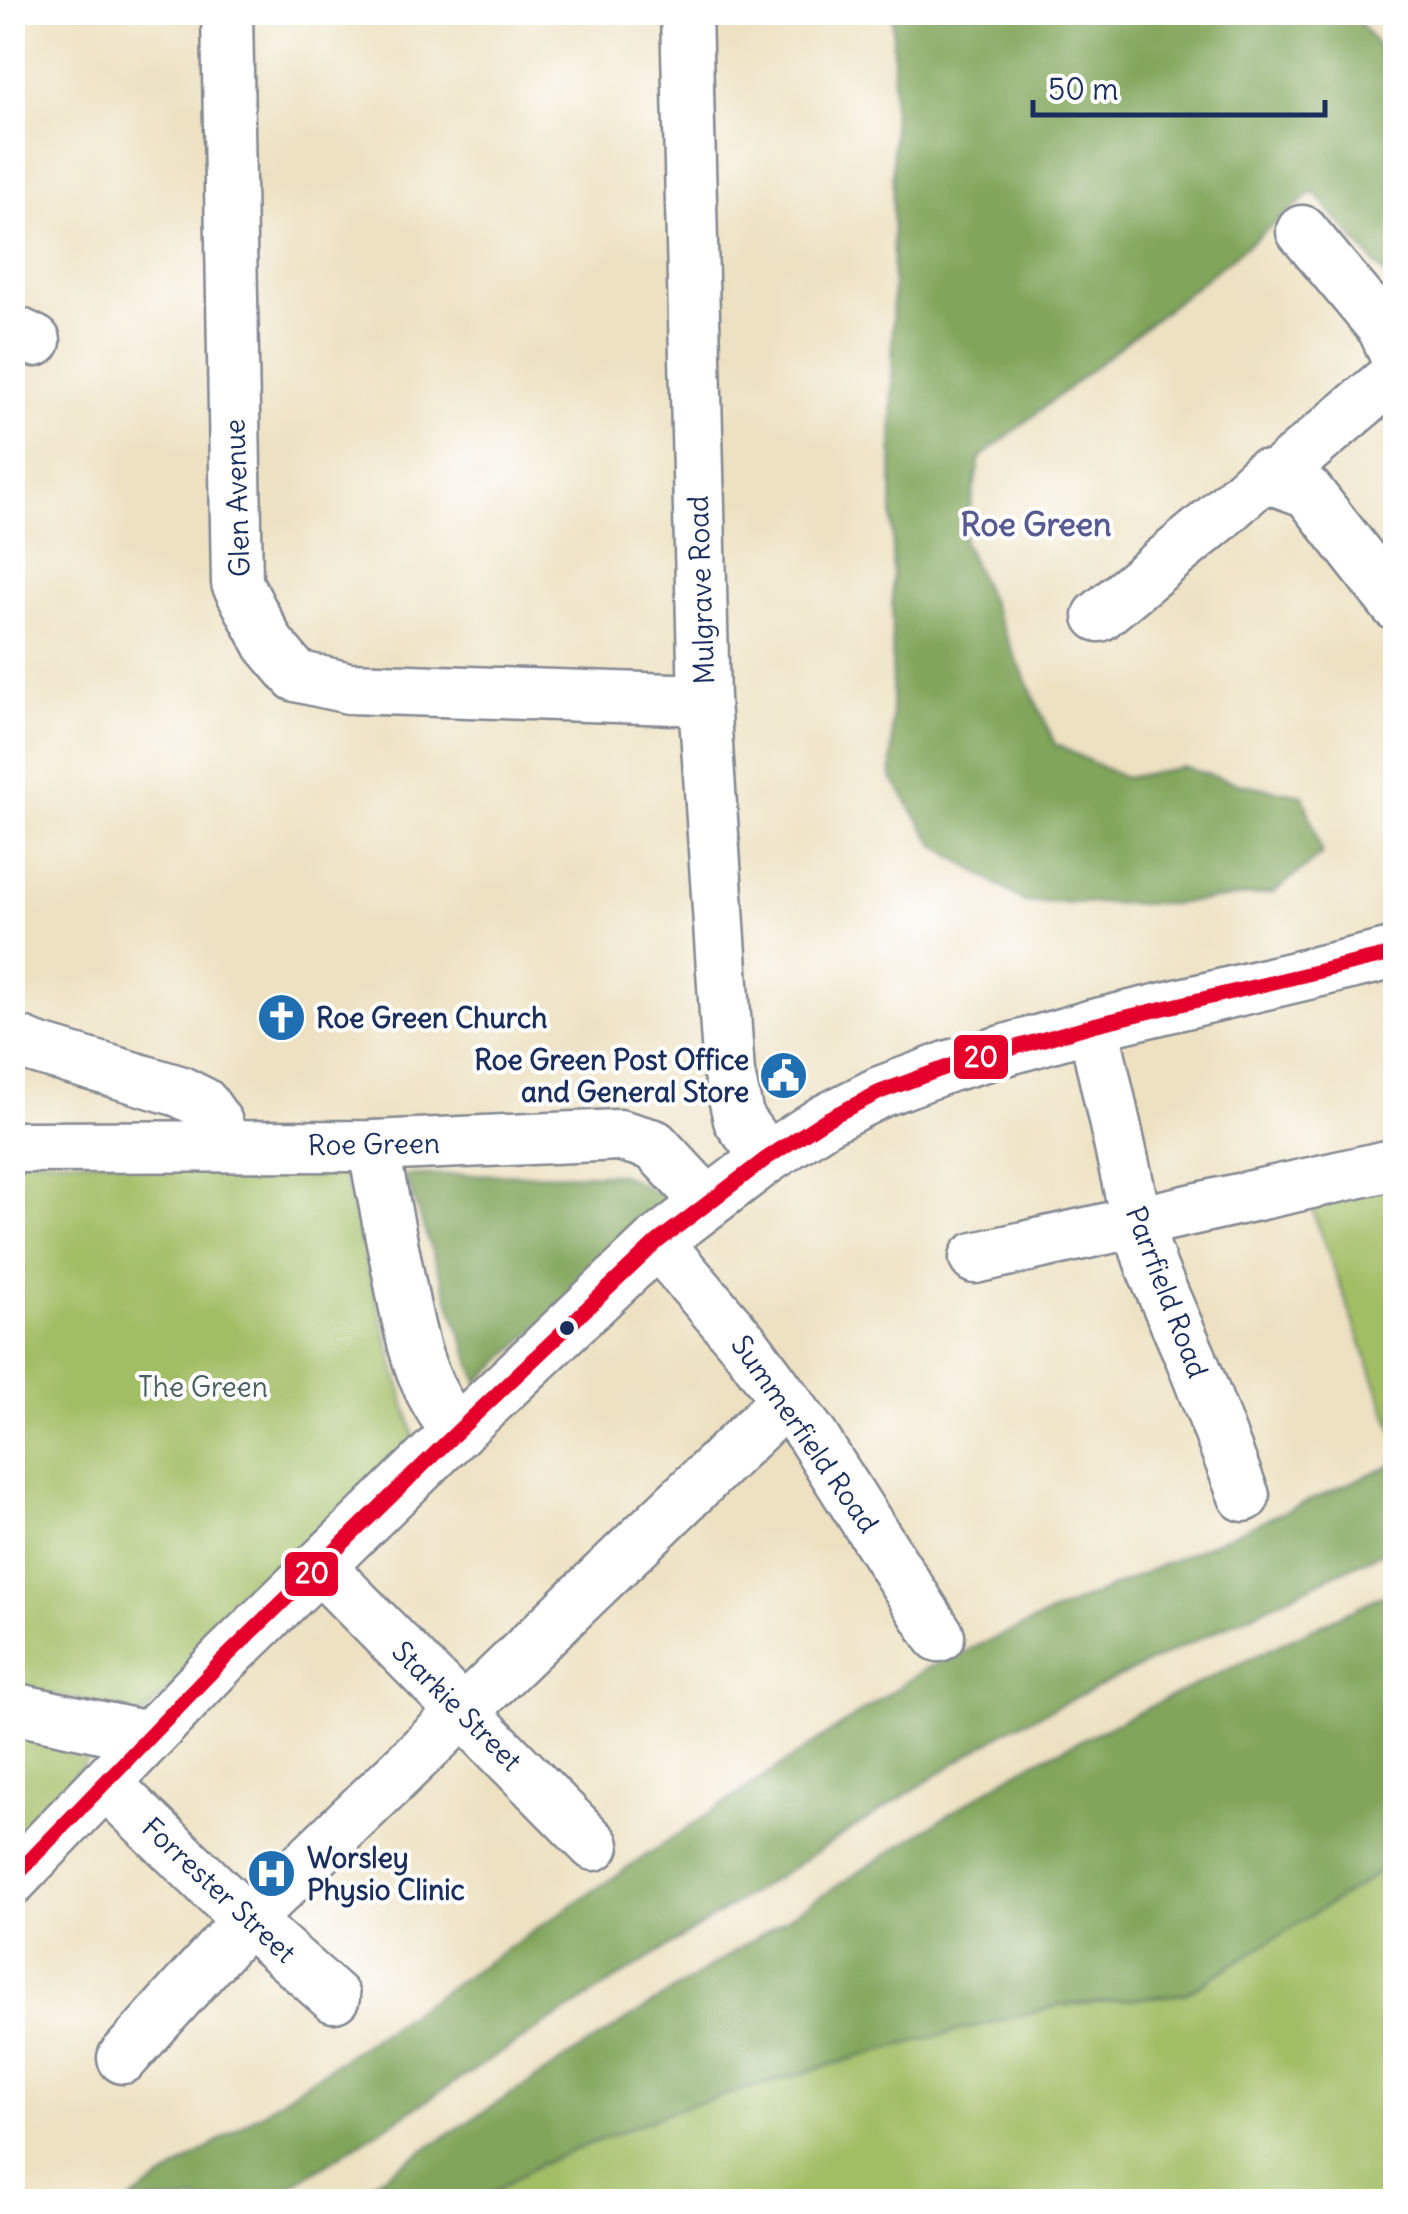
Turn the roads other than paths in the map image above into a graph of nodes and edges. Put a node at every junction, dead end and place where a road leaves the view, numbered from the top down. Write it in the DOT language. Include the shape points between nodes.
graph roads {
  1 [pos="227,12"];
  2 [pos="686,12"];
  3 [pos="1302,231"];
  4 [pos="1396,357"];
  5 [pos="1396,374"];
  6 [pos="1272,479"];
  7 [pos="1391,592"];
  8 [pos="1099,616"];
  9 [pos="704,700"];
  10 [pos="1396,953"];
  11 [pos="1094,1025"];
  12 [pos="12,1039"];
  13 [pos="225,1146"];
  14 [pos="373,1146"];
  15 [pos="12,1147"];
  16 [pos="767,1158"];
  17 [pos="1396,1164"];
  18 [pos="708,1203"];
  19 [pos="1137,1224"];
  20 [pos="658,1242"];
  21 [pos="975,1258"];
  22 [pos="786,1400"];
  23 [pos="458,1431"];
  24 [pos="1244,1496"];
  25 [pos="320,1567"];
  26 [pos="939,1636"];
  27 [pos="12,1708"];
  28 [pos="462,1711"];
  29 [pos="148,1737"];
  30 [pos="104,1782"];
  31 [pos="594,1845"];
  32 [pos="12,1880"];
  33 [pos="247,1920"];
  34 [pos="334,1997"];
  35 [pos="123,2058"];
  1 -- 9 [label="street, Glen Avenue" via="237,583 269,644 296,676 349,688"];
  2 -- 9 [label="street, Mulgrave Road"];
  3 -- 4 [label="street" via="1382,328"];
  5 -- 6 [label="street"];
  6 -- 7 [label="street" via="1308,492"];
  6 -- 8 [label="street" via="1263,476"];
  9 -- 16 [label="street, Mulgrave Road" via="729,1074 740,1120"];
  10 -- 11 [label="street"];
  11 -- 16 [label="street" via="880,1092"];
  11 -- 19 [label="street, Parrfield Road"];
  12 -- 13 [label="street" via="204,1103"];
  13 -- 14 [label="street, Roe Green"];
  13 -- 15 [label="street, Roe Green"];
  14 -- 18 [label="street, Roe Green" via="619,1135 654,1146"];
  14 -- 23 [label="street" via="416,1354 443,1415"];
  16 -- 18 [label="street"];
  17 -- 19 [label="street"];
  18 -- 20 [label="street"];
  19 -- 21 [label="street"];
  19 -- 24 [label="street, Parrfield Road"];
  20 -- 22 [label="street, Summerfield Road"];
  20 -- 23 [label="street"];
  22 -- 26 [label="street, Summerfield Road"];
  22 -- 28 [label="street"];
  23 -- 25 [label="street"];
  25 -- 28 [label="street, Starkie Street"];
  25 -- 29 [label="street"];
  27 -- 29 [label="street"];
  28 -- 31 [label="street, Starkie Street"];
  28 -- 33 [label="street"];
  29 -- 30 [label="street"];
  30 -- 32 [label="street"];
  30 -- 33 [label="street, Forrester Street"];
  33 -- 34 [label="street, Forrester Street"];
  33 -- 35 [label="street"];
}
